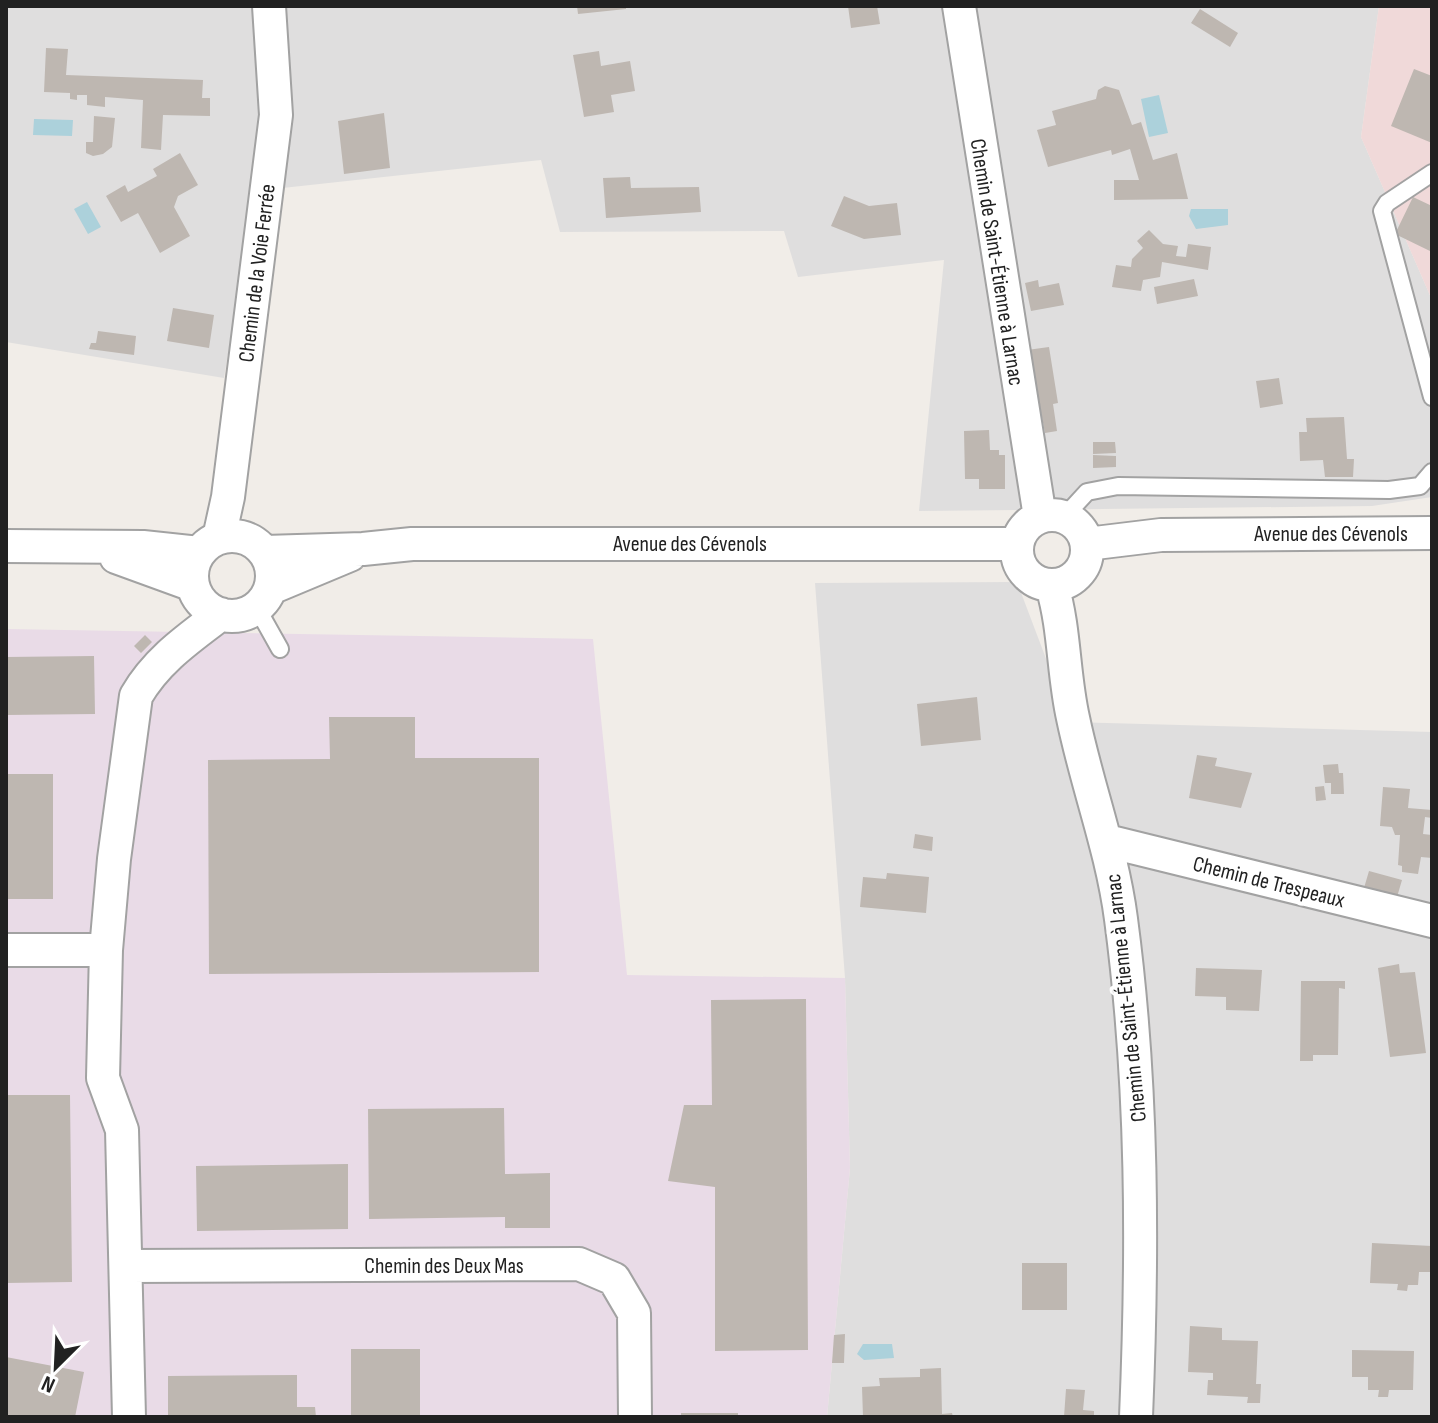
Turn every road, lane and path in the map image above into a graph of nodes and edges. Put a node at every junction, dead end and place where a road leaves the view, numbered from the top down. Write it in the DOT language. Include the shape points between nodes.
graph roads {
  1 [pos="269,6"];
  2 [pos="959,6"];
  3 [pos="1432,173"];
  4 [pos="1432,397"];
  5 [pos="1432,472"];
  6 [pos="1052,517"];
  7 [pos="1432,533"];
  8 [pos="1017,544"];
  9 [pos="1087,544"];
  10 [pos="78,545"];
  11 [pos="209,545"];
  12 [pos="6,546"];
  13 [pos="363,549"];
  14 [pos="265,552"];
  15 [pos="1052,586"];
  16 [pos="264,598"];
  17 [pos="205,600"];
  18 [pos="280,649"];
  19 [pos="1107,841"];
  20 [pos="1432,921"];
  21 [pos="6,950"];
  22 [pos="106,950"];
  23 [pos="128,1266"];
  24 [pos="129,1417"];
  25 [pos="635,1417"];
  26 [pos="1136,1417"];
  1 -- 11 [label="street, Chemin de la Voie Ferrée" via="276,115 228,497"];
  2 -- 6 [label="street, Chemin de Saint-Étienne à Larnac"];
  3 -- 4 [label="lane" via="1382,211"];
  5 -- 6 [label="lane" via="1420,486 1389,490 1118,486 1087,492"];
  6 -- 8 [label="street" via="1029,523"];
  6 -- 9 [label="street" via="1083,532"];
  7 -- 9 [label="street, Avenue des Cévenols" via="1161,535"];
  8 -- 13 [label="street, Avenue des Cévenols" via="427,544"];
  8 -- 15 [label="street" via="1021,568 1029,578"];
  9 -- 15 [label="street" via="1087,556 1075,577"];
  10 -- 11 [label="street"];
  10 -- 12 [label="street"];
  10 -- 17 [label="street"];
  11 -- 14 [label="street" via="244,537"];
  11 -- 17 [label="street" via="194,563"];
  13 -- 14 [label="street, Avenue des Cévenols"];
  13 -- 16 [label="street, Avenue des Cévenols"];
  14 -- 16 [label="street" via="273,575"];
  15 -- 19 [label="street, Chemin de Saint-Étienne à Larnac" via="1072,715"];
  16 -- 17 [label="street" via="246,614"];
  16 -- 18 [label="lane"];
  17 -- 22 [label="street" via="136,696"];
  19 -- 20 [label="street, Chemin de Trespeaux"];
  19 -- 26 [label="street, Chemin de Saint-Étienne à Larnac" via="1121,919 1141,1158"];
  21 -- 22 [label="street"];
  22 -- 23 [label="street" via="103,1078 122,1130"];
  23 -- 24 [label="street"];
  23 -- 25 [label="street, Chemin des Deux Mas" via="579,1264 614,1279 634,1313"];
}
